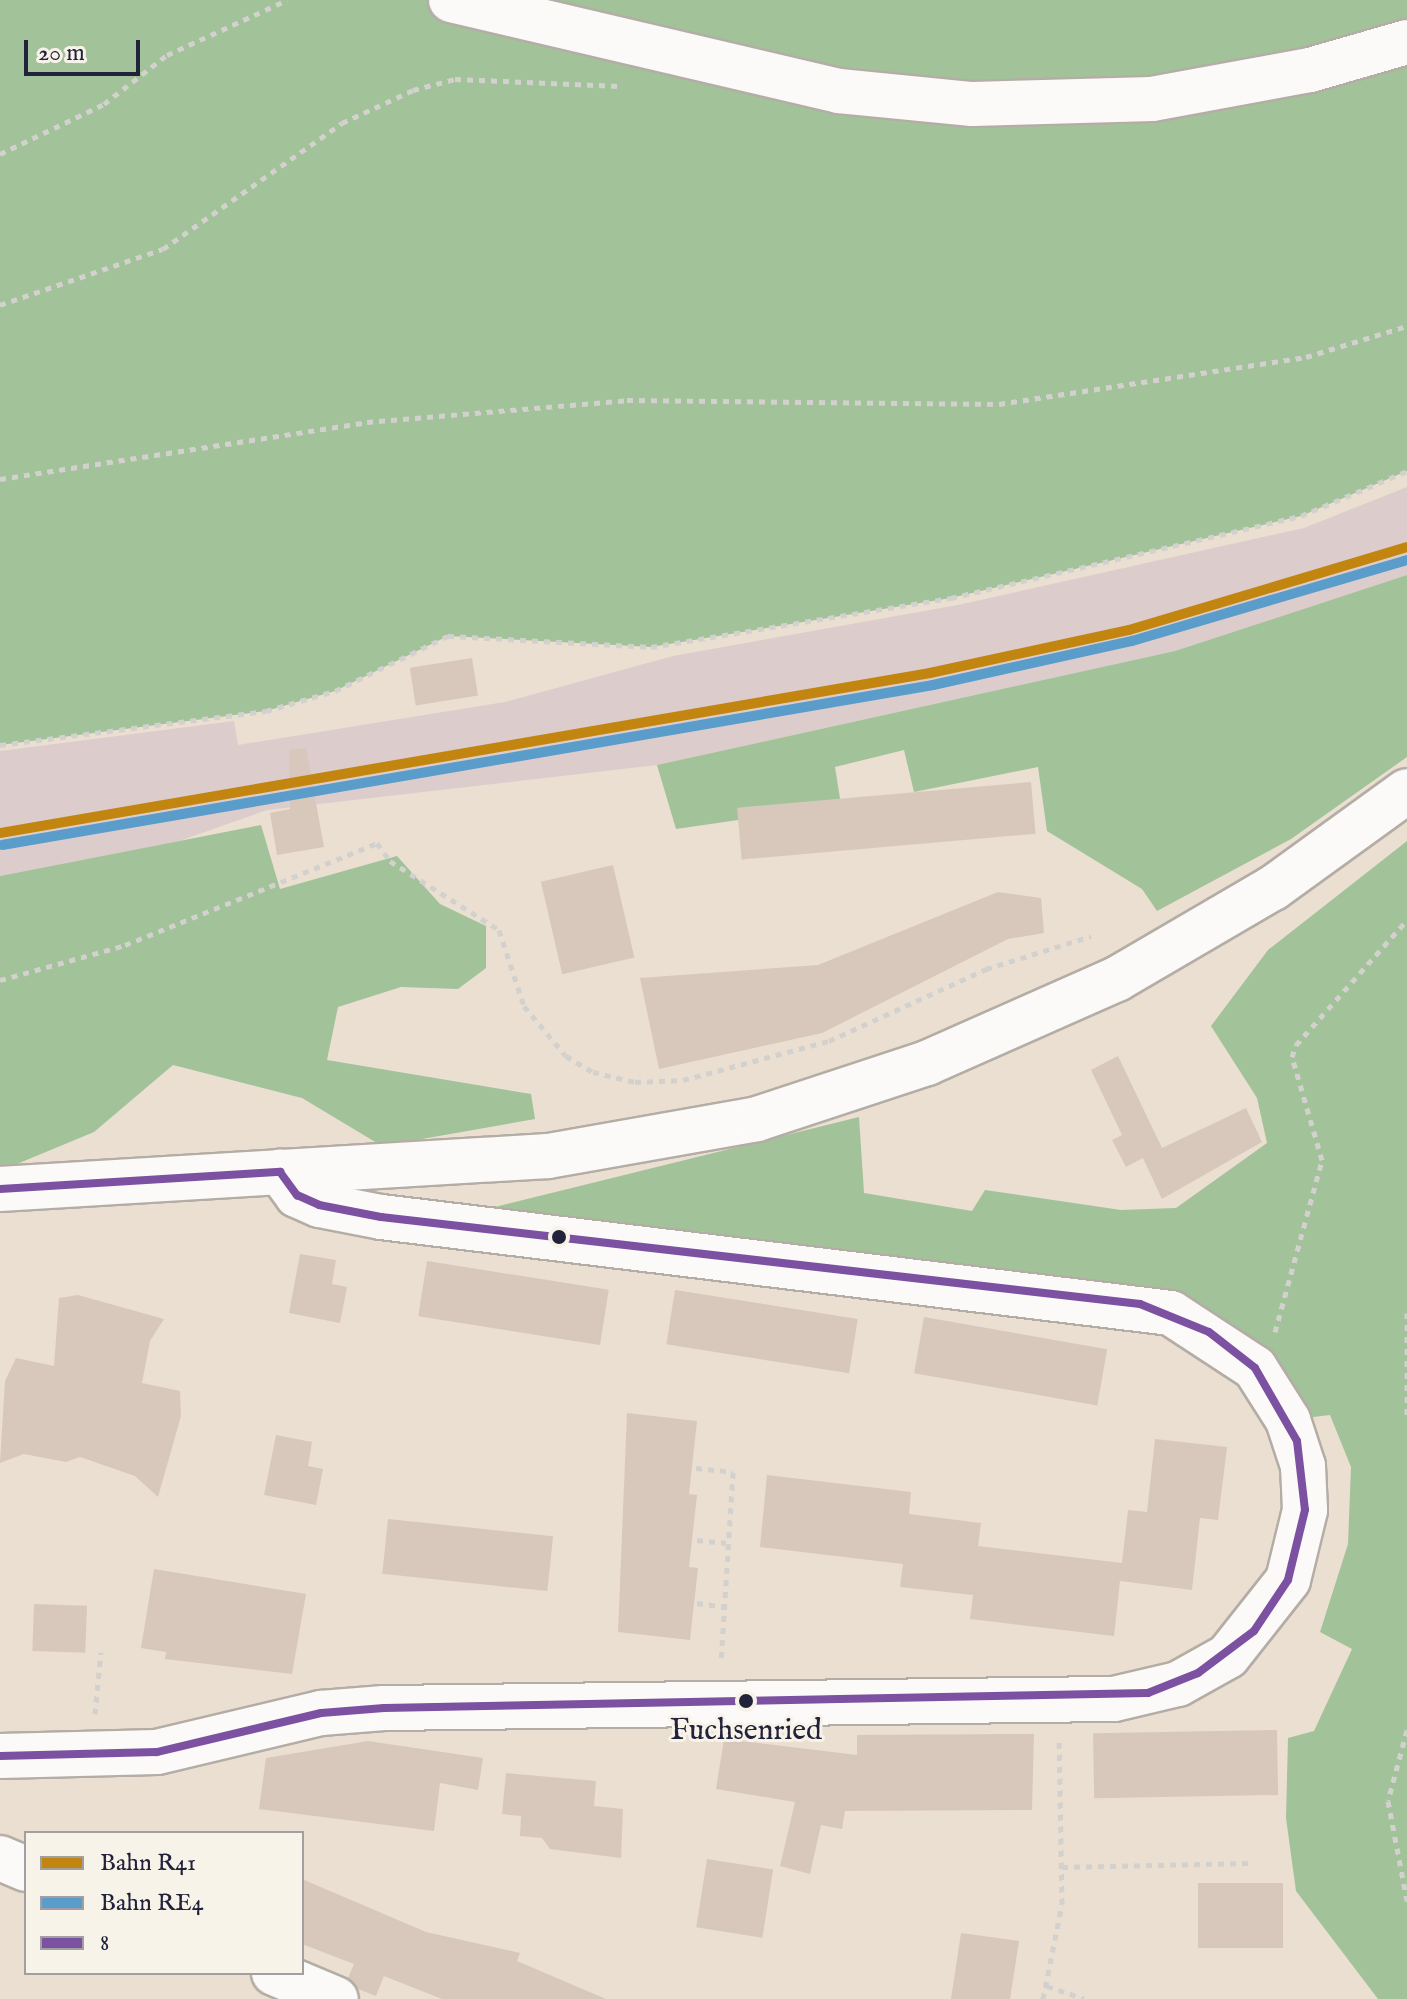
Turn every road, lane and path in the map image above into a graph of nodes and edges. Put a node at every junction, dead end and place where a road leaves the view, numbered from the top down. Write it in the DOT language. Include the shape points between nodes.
graph roads {
  1 [pos="287,0"];
  2 [pos="467,4"];
  3 [pos="1407,42"];
  4 [pos="627,86"];
  5 [pos="0,154"];
  6 [pos="0,305"];
  7 [pos="1407,326"];
  8 [pos="1407,471"];
  9 [pos="0,479"];
  10 [pos="0,745"];
  11 [pos="1407,791"];
  12 [pos="1407,920"];
  13 [pos="1091,936"];
  14 [pos="0,980"];
  15 [pos="280,1172"];
  16 [pos="0,1189"];
  17 [pos="1407,1313"];
  18 [pos="1274,1346"];
  19 [pos="1407,1418"];
  20 [pos="696,1468"];
  21 [pos="697,1540"];
  22 [pos="726,1543"];
  23 [pos="697,1603"];
  24 [pos="726,1607"];
  25 [pos="1058,1699"];
  26 [pos="717,1703"];
  27 [pos="1407,1730"];
  28 [pos="0,1756"];
  29 [pos="0,1858"];
  30 [pos="1249,1863"];
  31 [pos="1062,1867"];
  32 [pos="24,1868"];
  33 [pos="1407,1901"];
  34 [pos="279,1975"];
  35 [pos="1047,1986"];
  36 [pos="336,1999"];
  37 [pos="1043,1999"];
  38 [pos="1084,1999"];
  1 -- 5 [label="path" via="167,55 104,104"];
  2 -- 3 [label="street" via="839,91 972,104 1152,99 1310,70"];
  4 -- 6 [label="path" via="455,79 413,90 342,123 163,249"];
  7 -- 9 [label="path" via="1306,357 999,404 627,400 367,422"];
  8 -- 10 [label="path" via="1301,516 951,598 651,647 448,636 335,691 266,711"];
  11 -- 15 [label="street" via="1273,888 1117,979 853,1090 757,1119 562,1154"];
  12 -- 18 [label="path" via="1306,1030 1292,1057 1322,1160 1276,1312"];
  13 -- 14 [label="path" via="986,969 829,1041 683,1080 635,1082 593,1072 566,1056 524,1006 499,930 390,861 377,843 125,945"];
  15 -- 16 [label="street"];
  15 -- 25 [label="street" via="297,1195 319,1205 381,1217 1140,1304 1209,1332 1255,1368 1297,1441 1305,1510 1288,1580 1254,1631 1198,1673 1148,1693"];
  17 -- 19 [label="path"];
  20 -- 22 [label="path" via="733,1472"];
  21 -- 22 [label="path"];
  22 -- 24 [label="path" via="734,1543"];
  23 -- 24 [label="path"];
  24 -- 26 [label="path"];
  25 -- 26 [label="street"];
  25 -- 31 [label="path"];
  26 -- 28 [label="street" via="352,1710 157,1752"];
  27 -- 33 [label="path" via="1388,1801 1399,1887"];
  29 -- 32 [label="street"];
  30 -- 31 [label="path"];
  31 -- 35 [label="path" via="1059,1943"];
  34 -- 36 [label="street"];
  35 -- 37 [label="path"];
  35 -- 38 [label="path"];
}
